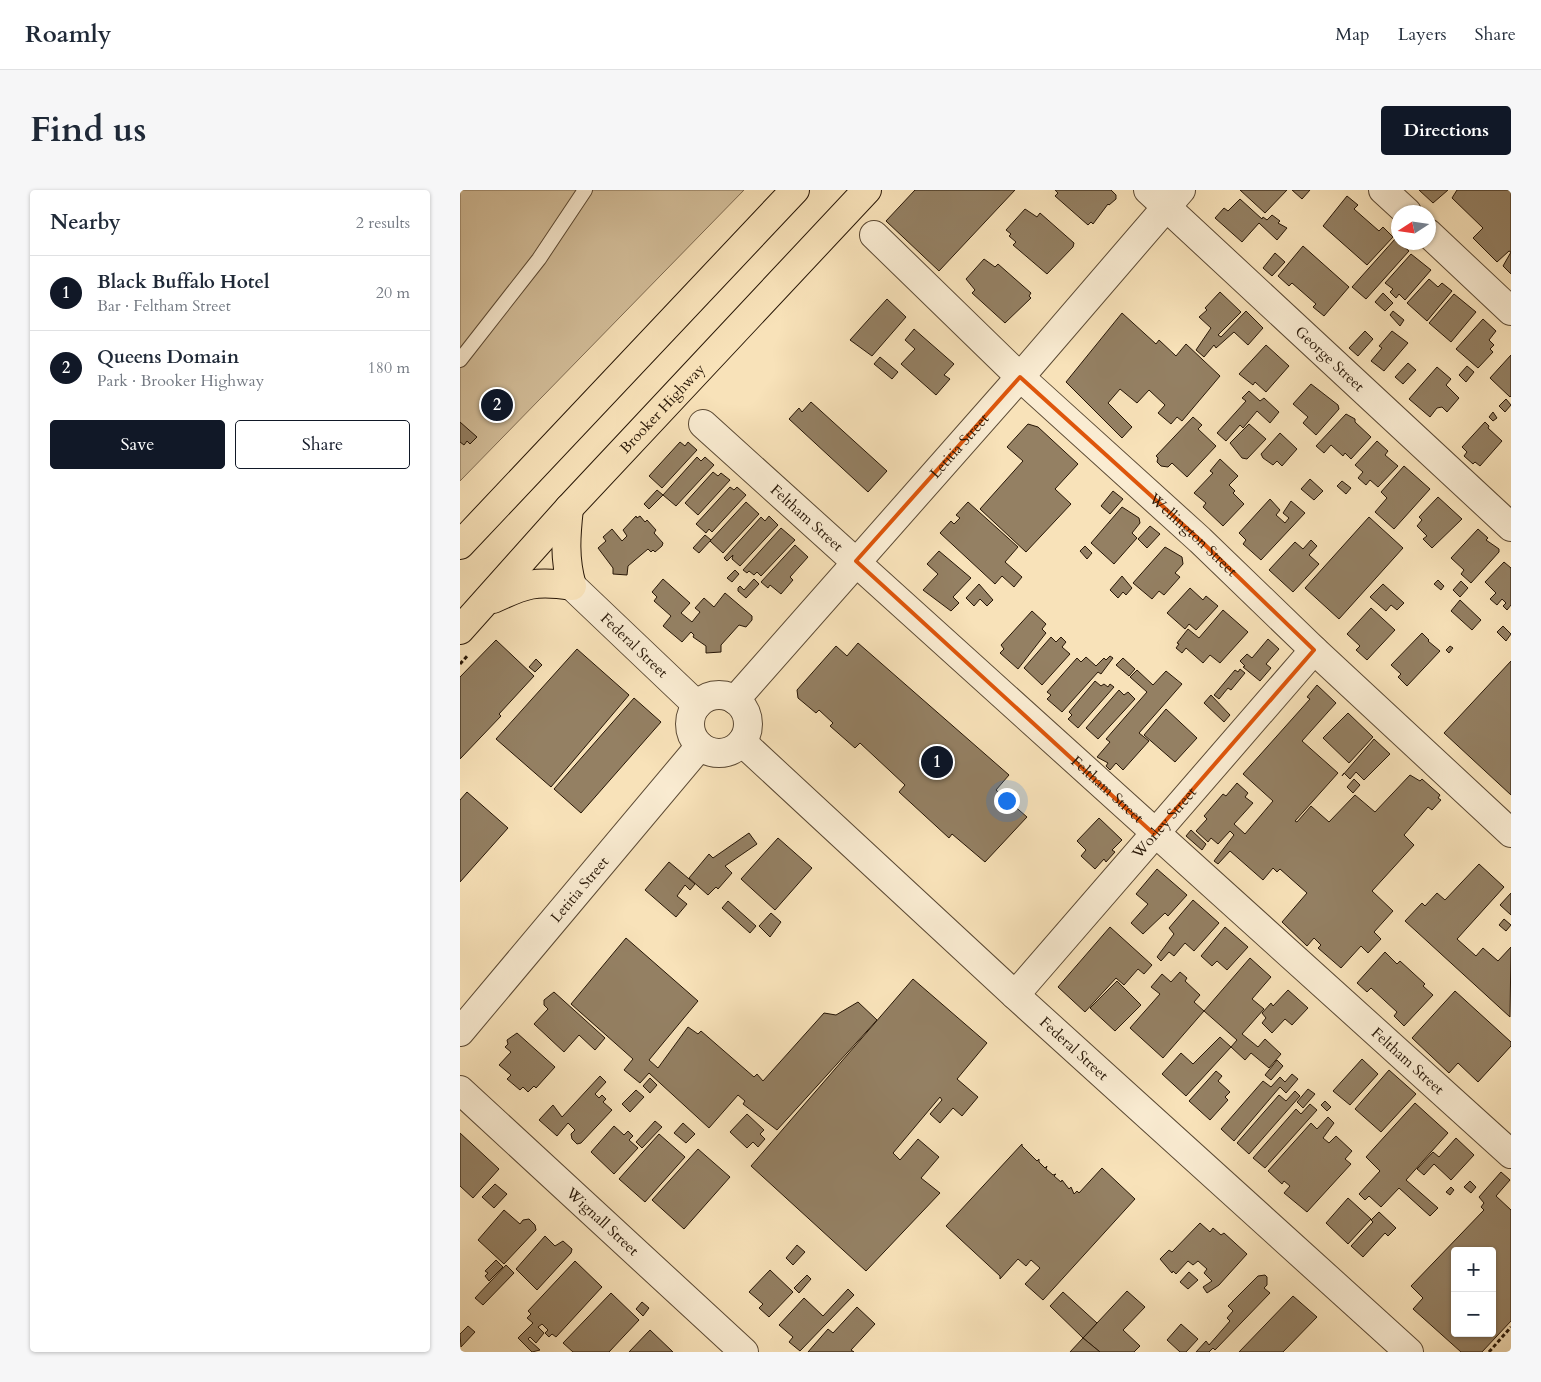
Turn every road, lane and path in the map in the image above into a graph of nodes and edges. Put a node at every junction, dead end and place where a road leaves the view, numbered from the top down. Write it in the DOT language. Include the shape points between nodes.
graph roads {
  1 [pos="585,190"];
  2 [pos="794,190"];
  3 [pos="867,190"];
  4 [pos="1383,190"];
  5 [pos="1165,196"];
  6 [pos="1399,205"];
  7 [pos="874,236"];
  8 [pos="1436,241"];
  9 [pos="1511,311"];
  10 [pos="460,360"];
  11 [pos="1020,377"];
  12 [pos="703,424"];
  13 [pos="569,508"];
  14 [pos="1511,527"];
  15 [pos="460,546"];
  16 [pos="856,561"];
  17 [pos="572,586"];
  18 [pos="486,602"];
  19 [pos="460,630"];
  20 [pos="1314,650"];
  21 [pos="735,700"];
  22 [pos="697,705"];
  23 [pos="742,742"];
  24 [pos="700,746"];
  25 [pos="1511,833"];
  26 [pos="1154,834"];
  27 [pos="1015,995"];
  28 [pos="460,1032"];
  29 [pos="460,1090"];
  30 [pos="1511,1154"];
  31 [pos="1511,1327"];
  32 [pos="744,1352"];
  33 [pos="1409,1352"];
  34 [pos="1489,1352"];
  1 -- 10 [label="lane" via="539,259"];
  2 -- 15 [label="highway"];
  3 -- 13 [label="highway, Brooker Highway"];
  4 -- 6 [label="street"];
  5 -- 11 [label="street, Letitia Street"];
  5 -- 14 [label="street, George Street"];
  7 -- 11 [label="street, Wellington Street"];
  8 -- 9 [label="street"];
  11 -- 16 [label="street, Letitia Street"];
  11 -- 20 [label="street, Wellington Street" via="1200,540"];
  12 -- 16 [label="street, Feltham Street"];
  13 -- 17 [label="highway" via="565,541 566,565"];
  13 -- 18 [label="highway, Brooker Highway"];
  16 -- 21 [label="street, Letitia Street"];
  16 -- 26 [label="street, Feltham Street"];
  17 -- 18 [label="highway" via="548,582 524,585"];
  17 -- 22 [label="street, Federal Street"];
  18 -- 19 [label="highway, Brooker Highway"];
  20 -- 25 [label="street, Wellington Street"];
  20 -- 26 [label="street, Worley Street"];
  21 -- 22 [label="street" via="716,695"];
  21 -- 23 [label="street" via="748,720"];
  22 -- 24 [label="street" via="690,726"];
  23 -- 24 [label="street" via="735,749 717,754"];
  23 -- 27 [label="street, Federal Street"];
  24 -- 28 [label="street, Letitia Street"];
  26 -- 27 [label="street, Worley Street"];
  26 -- 30 [label="street, Feltham Street"];
  27 -- 33 [label="street, Federal Street"];
  29 -- 32 [label="street, Wignall Street"];
  31 -- 34 [label="path"];
}
